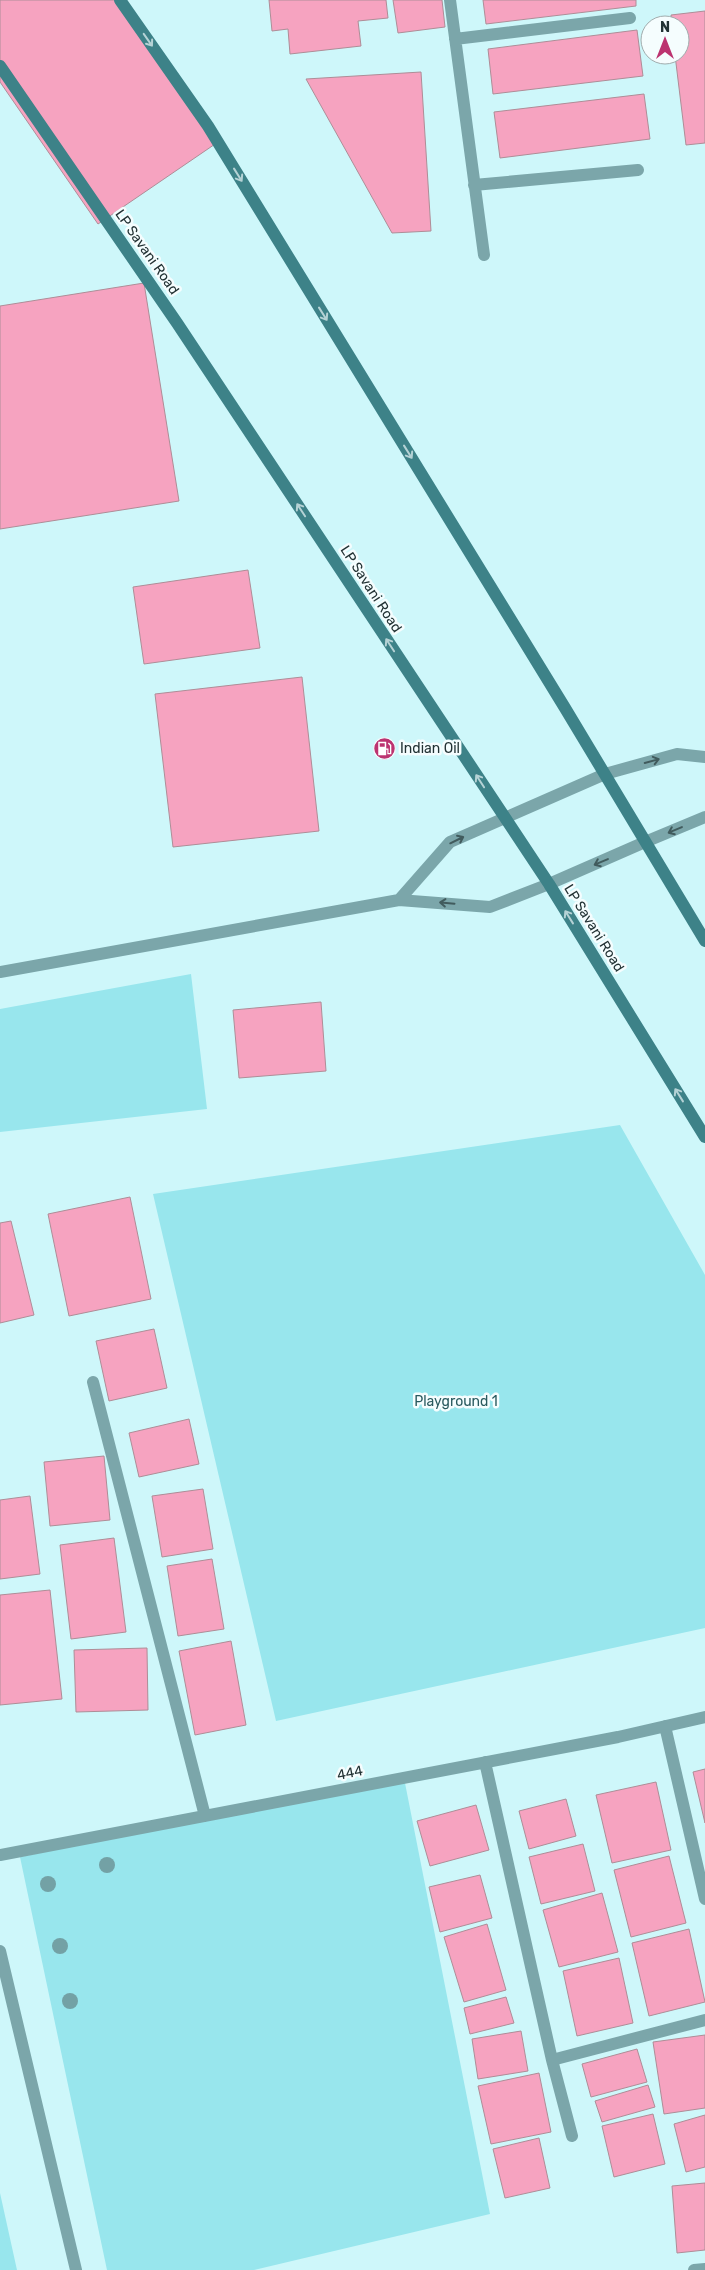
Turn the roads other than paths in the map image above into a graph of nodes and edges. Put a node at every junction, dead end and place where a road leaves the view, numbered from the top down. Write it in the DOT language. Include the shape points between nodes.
graph roads {
  1 [pos="120,0"];
  2 [pos="450,0"];
  3 [pos="630,18"];
  4 [pos="455,39"];
  5 [pos="0,66"];
  6 [pos="638,170"];
  7 [pos="474,186"];
  8 [pos="484,255"];
  9 [pos="705,757"];
  10 [pos="605,774"];
  11 [pos="705,818"];
  12 [pos="505,819"];
  13 [pos="646,842"];
  14 [pos="548,884"];
  15 [pos="399,900"];
  16 [pos="705,941"];
  17 [pos="0,972"];
  18 [pos="705,1136"];
  19 [pos="93,1382"];
  20 [pos="705,1717"];
  21 [pos="665,1726"];
  22 [pos="485,1762"];
  23 [pos="205,1816"];
  24 [pos="0,1854"];
  25 [pos="705,1899"];
  26 [pos="0,1951"];
  27 [pos="705,2020"];
  28 [pos="552,2060"];
  29 [pos="572,2136"];
  30 [pos="705,2269"];
  31 [pos="76,2270"];
  32 [pos="694,2270"];
  1 -- 10 [label="main road, one-way" via="208,126"];
  2 -- 4 [label="street"];
  3 -- 4 [label="street"];
  4 -- 7 [label="street"];
  12 -- 5 [label="main road, LP Savani Road, one-way" via="178,323"];
  6 -- 7 [label="street"];
  7 -- 8 [label="street"];
  10 -- 9 [label="street, one-way" via="677,754"];
  10 -- 12 [label="street"];
  10 -- 13 [label="main road"];
  11 -- 13 [label="street, one-way"];
  12 -- 14 [label="main road, LP Savani Road"];
  15 -- 12 [label="street, one-way" via="450,842"];
  13 -- 14 [label="street, one-way"];
  13 -- 16 [label="main road"];
  14 -- 15 [label="street, one-way" via="490,907"];
  18 -- 14 [label="main road, LP Savani Road, one-way"];
  15 -- 17 [label="street"];
  19 -- 23 [label="street"];
  20 -- 21 [label="street, 444"];
  21 -- 22 [label="street, 444"];
  21 -- 25 [label="street"];
  22 -- 23 [label="street, 444"];
  22 -- 28 [label="street"];
  23 -- 24 [label="street, 444"];
  26 -- 31 [label="street"];
  27 -- 28 [label="street"];
  28 -- 29 [label="street"];
  30 -- 32 [label="street"];
}
